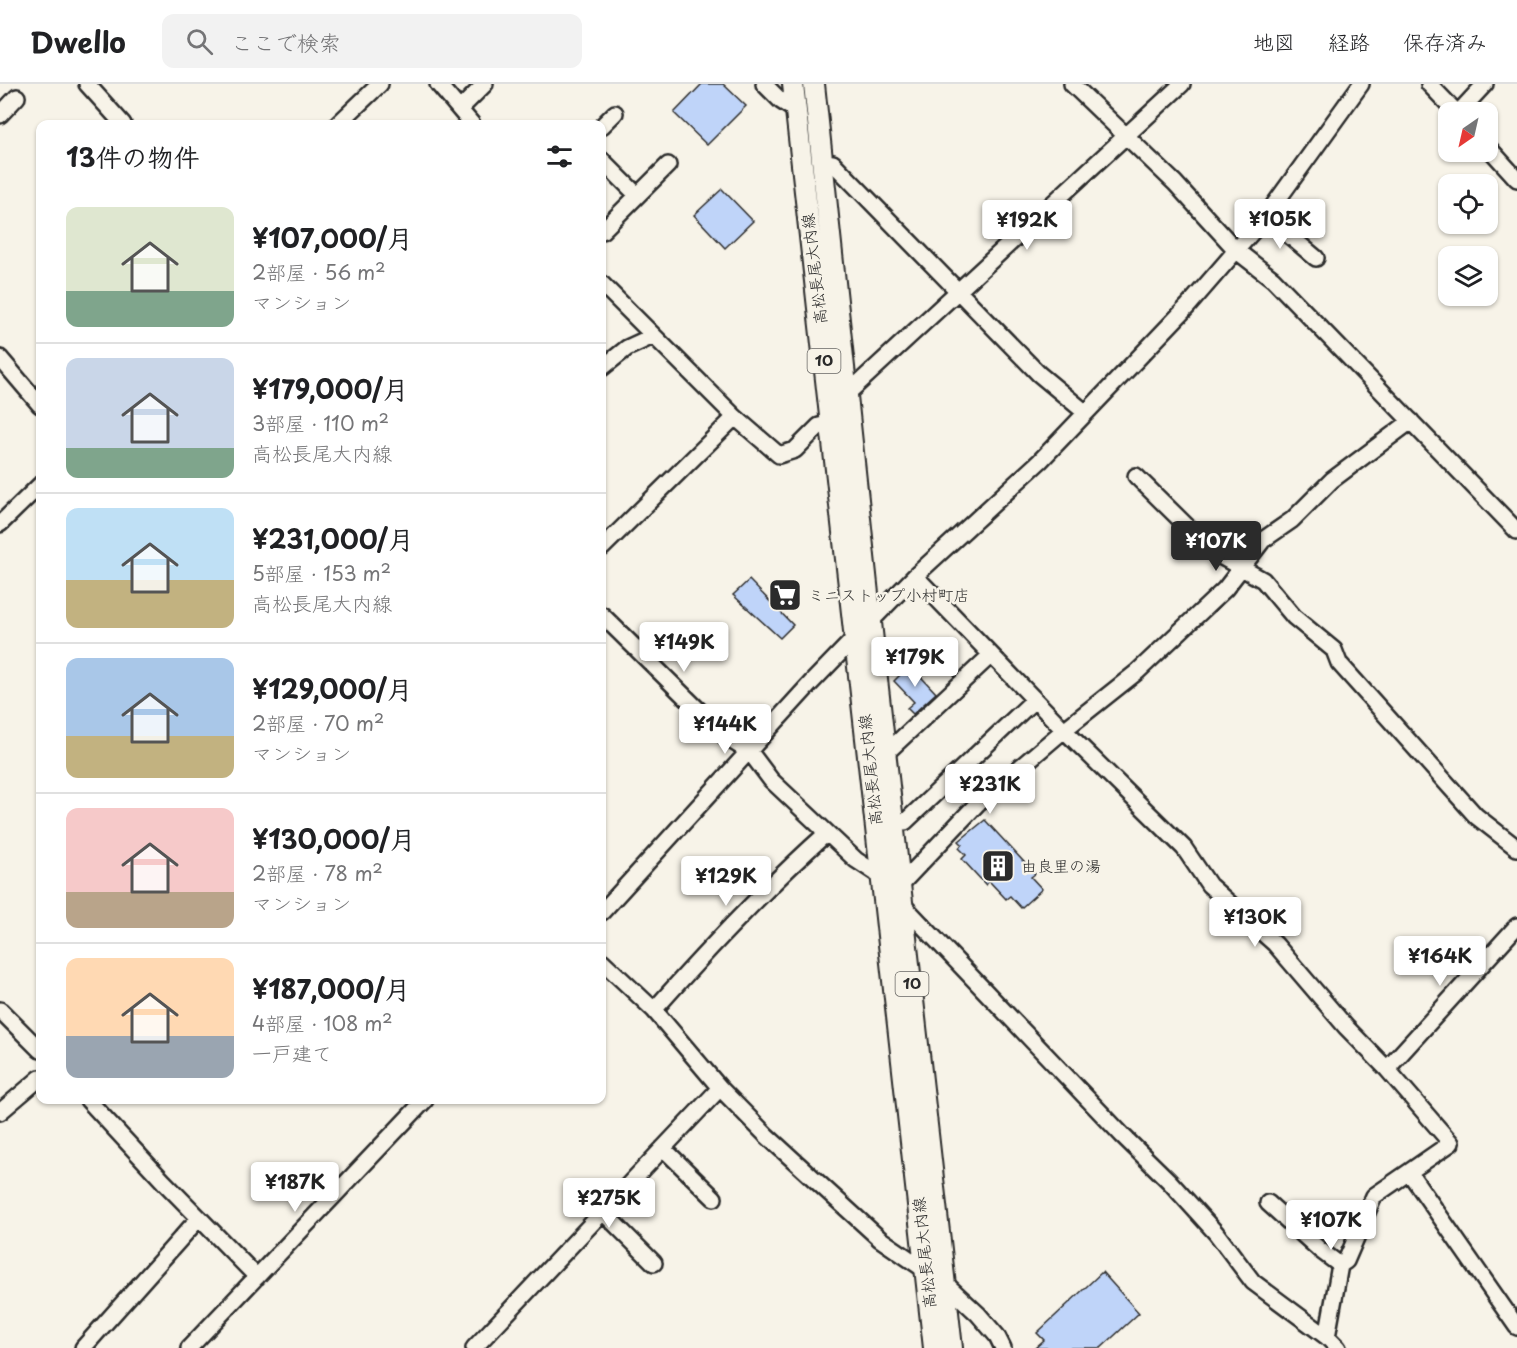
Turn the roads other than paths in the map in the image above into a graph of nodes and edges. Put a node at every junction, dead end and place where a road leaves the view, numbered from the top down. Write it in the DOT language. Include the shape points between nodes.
graph roads {
  1 [pos="87,84"];
  2 [pos="380,84"];
  3 [pos="438,84"];
  4 [pos="485,84"];
  5 [pos="764,84"];
  6 [pos="793,84"];
  7 [pos="814,84"];
  8 [pos="1072,84"];
  9 [pos="1182,84"];
  10 [pos="1361,84"];
  11 [pos="1430,84"];
  12 [pos="1485,84"];
  13 [pos="17,97"];
  14 [pos="1447,102"];
  15 [pos="1467,102"];
  16 [pos="460,109"];
  17 [pos="795,110"];
  18 [pos="615,113"];
  19 [pos="0,115"];
  20 [pos="119,120"];
  21 [pos="342,120"];
  22 [pos="469,120"];
  23 [pos="606,122"];
  24 [pos="1127,137"];
  25 [pos="1498,158"];
  26 [pos="823,162"];
  27 [pos="606,164"];
  28 [pos="668,165"];
  29 [pos="1516,177"];
  30 [pos="637,195"];
  31 [pos="1266,216"];
  32 [pos="606,227"];
  33 [pos="1237,251"];
  34 [pos="1316,258"];
  35 [pos="606,288"];
  36 [pos="959,291"];
  37 [pos="653,336"];
  38 [pos="2,364"];
  39 [pos="606,365"];
  40 [pos="848,393"];
  41 [pos="36,401"];
  42 [pos="1086,413"];
  43 [pos="735,417"];
  44 [pos="841,421"];
  45 [pos="1411,421"];
  46 [pos="1136,476"];
  47 [pos="36,489"];
  48 [pos="0,524"];
  49 [pos="1517,531"];
  50 [pos="606,544"];
  51 [pos="1242,568"];
  52 [pos="915,576"];
  53 [pos="606,619"];
  54 [pos="872,620"];
  55 [pos="855,638"];
  56 [pos="991,655"];
  57 [pos="1034,700"];
  58 [pos="1064,730"];
  59 [pos="750,752"];
  60 [pos="885,754"];
  61 [pos="905,822"];
  62 [pos="827,833"];
  63 [pos="1517,848"];
  64 [pos="882,877"];
  65 [pos="901,884"];
  66 [pos="904,906"];
  67 [pos="606,908"];
  68 [pos="1517,926"];
  69 [pos="606,965"];
  70 [pos="0,1010"];
  71 [pos="654,1010"];
  72 [pos="36,1046"];
  73 [pos="1387,1069"];
  74 [pos="36,1081"];
  75 [pos="720,1088"];
  76 [pos="92,1104"];
  77 [pos="421,1104"];
  78 [pos="0,1112"];
  79 [pos="663,1148"];
  80 [pos="1409,1172"];
  81 [pos="714,1198"];
  82 [pos="1268,1203"];
  83 [pos="603,1212"];
  84 [pos="199,1218"];
  85 [pos="654,1263"];
  86 [pos="1340,1265"];
  87 [pos="926,1270"];
  88 [pos="257,1277"];
  89 [pos="947,1284"];
  90 [pos="1517,1327"];
  91 [pos="1332,1343"];
  92 [pos="83,1348"];
  93 [pos="189,1348"];
  94 [pos="474,1348"];
  95 [pos="934,1348"];
  96 [pos="952,1348"];
  97 [pos="1003,1348"];
  1 -- 20 [label="street"];
  2 -- 21 [label="street"];
  3 -- 16 [label="street"];
  4 -- 16 [label="street"];
  5 -- 17 [label="street"];
  6 -- 17 [label="main road, 高松長尾大内線 / 10"];
  7 -- 26 [label="main road, 高松長尾大内線 / 10"];
  8 -- 24 [label="street"];
  9 -- 24 [label="street"];
  10 -- 31 [label="street"];
  11 -- 14 [label="street"];
  12 -- 15 [label="street"];
  13 -- 19 [label="street"];
  16 -- 22 [label="street"];
  17 -- 44 [label="main road, 高松長尾大内線 / 10"];
  18 -- 23 [label="street"];
  24 -- 33 [label="street"];
  24 -- 36 [label="street"];
  25 -- 29 [label="street"];
  26 -- 36 [label="street" via="833,163"];
  26 -- 40 [label="main road, 高松長尾大内線 / 10"];
  27 -- 30 [label="street"];
  28 -- 30 [label="street"];
  30 -- 32 [label="street"];
  31 -- 33 [label="street"];
  31 -- 34 [label="street"];
  33 -- 42 [label="street"];
  33 -- 45 [label="street" via="1273,279"];
  35 -- 37 [label="street"];
  36 -- 40 [label="street"];
  36 -- 42 [label="street" via="1039,374"];
  37 -- 39 [label="street" via="627,348"];
  37 -- 43 [label="street"];
  38 -- 41 [label="street"];
  40 -- 44 [label="main road, 高松長尾大内線 / 10"];
  42 -- 52 [label="street" via="1040,461"];
  43 -- 44 [label="street" via="778,454 795,450 819,426"];
  43 -- 50 [label="street"];
  44 -- 54 [label="main road, 高松長尾大内線 / 10"];
  44 -- 55 [label="main road, 高松長尾大内線 / 10"];
  45 -- 49 [label="street"];
  45 -- 51 [label="street" via="1332,480 1292,520 1263,540"];
  46 -- 51 [label="street" via="1213,552"];
  47 -- 48 [label="street"];
  51 -- 58 [label="street" via="1137,672"];
  51 -- 63 [label="street" via="1263,580 1294,617 1334,650 1339,663 1476,816"];
  52 -- 54 [label="street"];
  52 -- 56 [label="street"];
  53 -- 59 [label="street" via="727,738"];
  54 -- 55 [label="street"];
  54 -- 60 [label="main road, 高松長尾大内線 / 10"];
  55 -- 59 [label="street"];
  55 -- 64 [label="main road, 高松長尾大内線 / 10"];
  56 -- 57 [label="street"];
  56 -- 60 [label="street"];
  57 -- 58 [label="street"];
  57 -- 61 [label="street"];
  58 -- 65 [label="street" via="977,804"];
  58 -- 73 [label="street" via="1185,848 1209,885 1275,944"];
  59 -- 62 [label="street" via="771,780"];
  59 -- 67 [label="street"];
  60 -- 65 [label="main road, 高松長尾大内線 / 10"];
  62 -- 64 [label="street"];
  62 -- 71 [label="street" via="715,942"];
  64 -- 87 [label="main road, 高松長尾大内線 / 10"];
  65 -- 66 [label="main road, 高松長尾大内線 / 10"];
  66 -- 89 [label="main road, 高松長尾大内線 / 10"];
  66 -- 91 [label="street" via="1169,1181 1253,1282"];
  68 -- 73 [label="street"];
  69 -- 71 [label="street"];
  70 -- 72 [label="street"];
  71 -- 75 [label="street"];
  73 -- 80 [label="street" via="1451,1143"];
  74 -- 78 [label="street"];
  75 -- 79 [label="street"];
  75 -- 87 [label="street" via="880,1239"];
  76 -- 84 [label="street"];
  77 -- 88 [label="street"];
  79 -- 81 [label="street"];
  79 -- 83 [label="street"];
  80 -- 86 [label="street" via="1374,1196 1346,1262"];
  80 -- 90 [label="street"];
  82 -- 86 [label="street"];
  83 -- 85 [label="street"];
  83 -- 94 [label="street"];
  84 -- 88 [label="street"];
  84 -- 92 [label="street"];
  86 -- 91 [label="street"];
  87 -- 89 [label="street"];
  87 -- 95 [label="main road, 高松長尾大内線 / 10"];
  88 -- 93 [label="street"];
  89 -- 96 [label="main road, 高松長尾大内線 / 10"];
  89 -- 97 [label="street" via="978,1314"];
}
